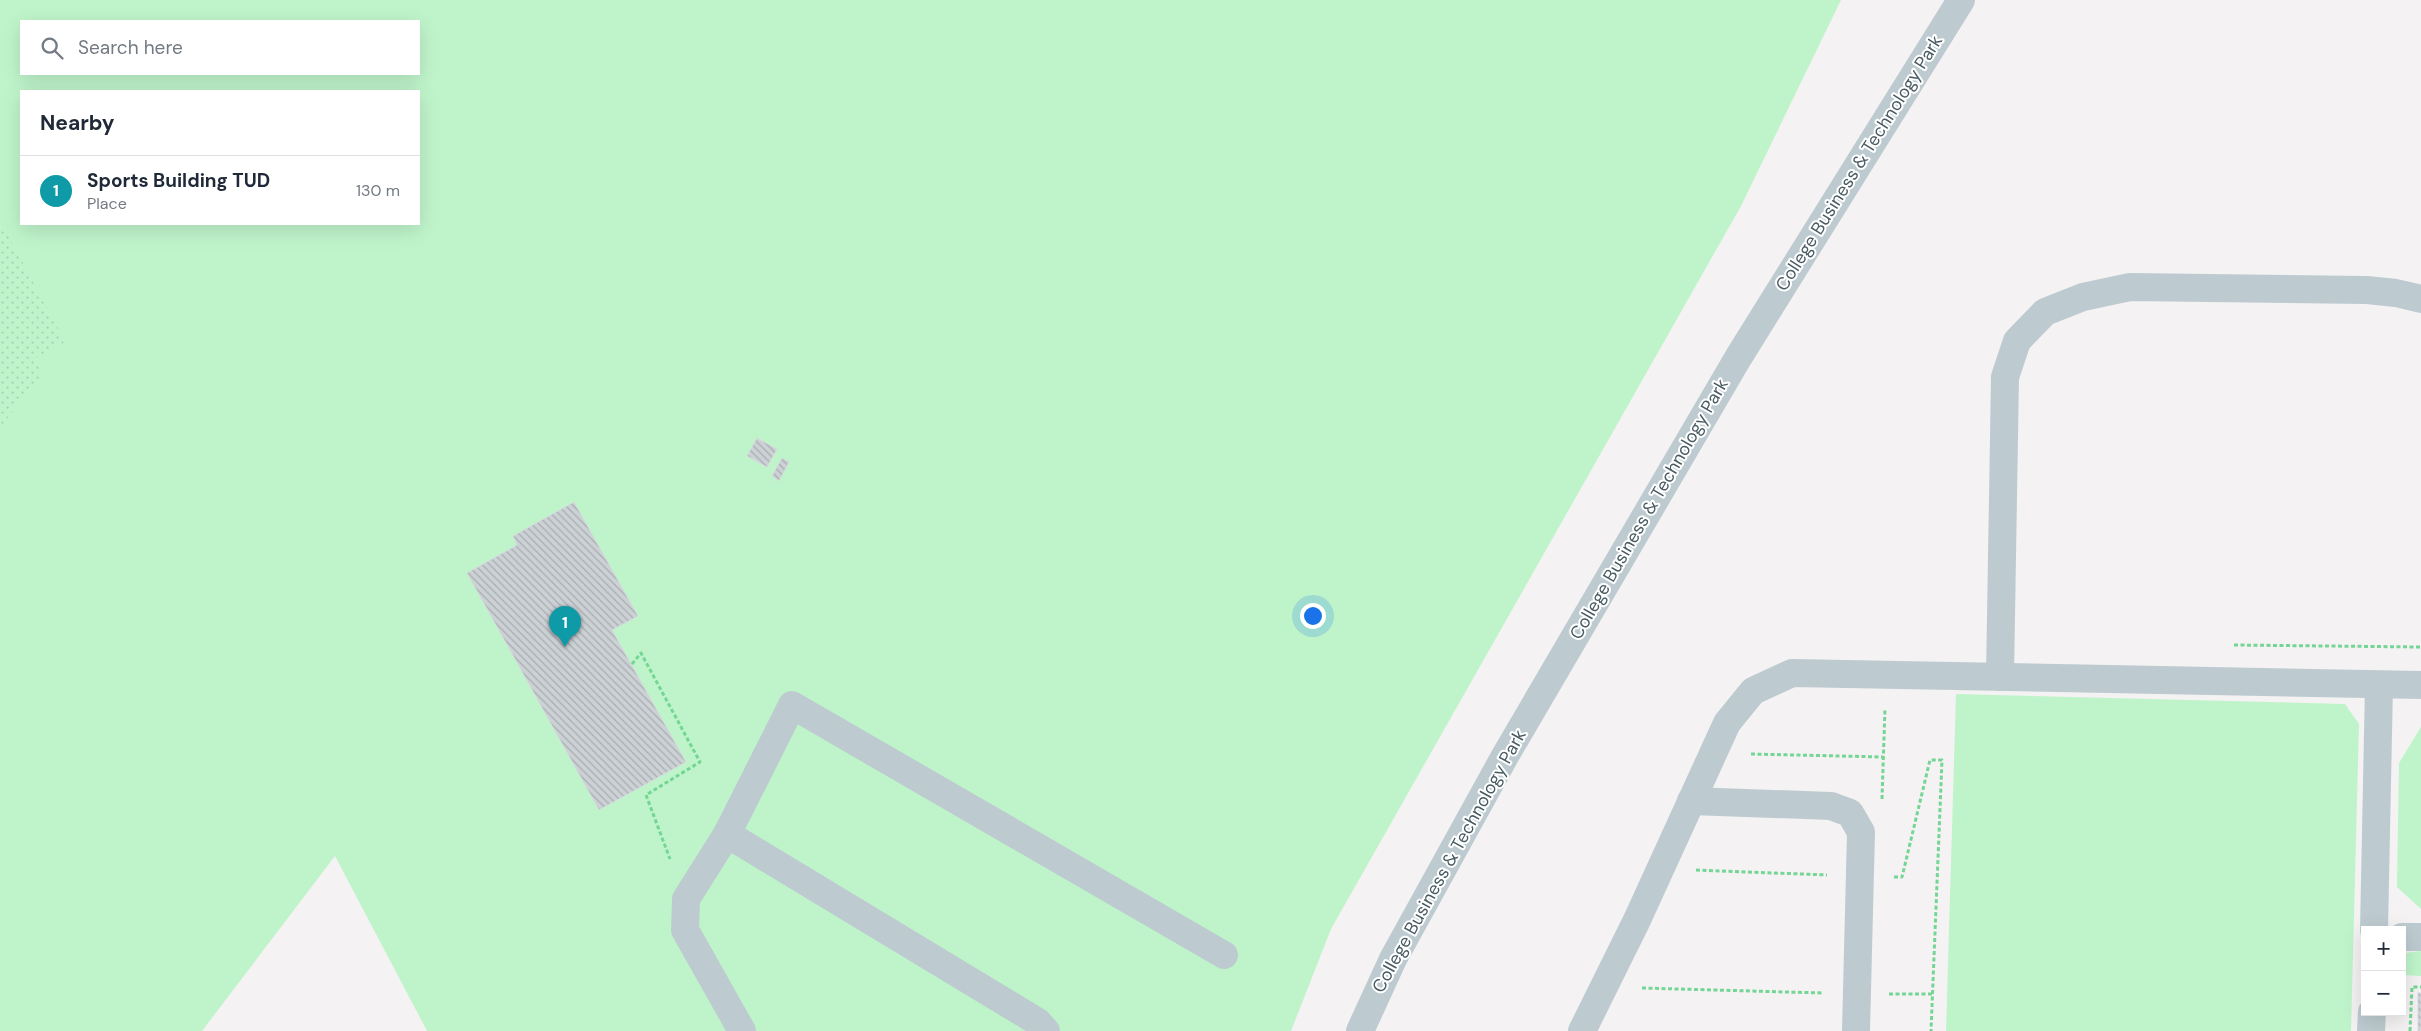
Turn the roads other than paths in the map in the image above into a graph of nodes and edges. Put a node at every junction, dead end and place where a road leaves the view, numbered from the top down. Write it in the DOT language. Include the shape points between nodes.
graph roads {
  1 [pos="1961,0"];
  2 [pos="2421,300"];
  3 [pos="2000,677"];
  4 [pos="2421,685"];
  5 [pos="2379,686"];
  6 [pos="1691,801"];
  7 [pos="727,834"];
  8 [pos="2374,926"];
  9 [pos="2406,937"];
  10 [pos="2421,938"];
  11 [pos="1224,955"];
  12 [pos="2372,1016"];
  13 [pos="742,1031"];
  14 [pos="1046,1031"];
  15 [pos="1360,1031"];
  16 [pos="1582,1031"];
  17 [pos="1856,1031"];
  18 [pos="2371,1031"];
  1 -- 15 [label="lane, College Business & Technology Park" via="1738,358 1506,756 1393,959"];
  2 -- 3 [label="lane" via="2367,290 2130,287 2083,297 2045,312 2017,341 2006,377"];
  3 -- 5 [label="lane"];
  3 -- 6 [label="lane" via="1792,673 1753,692 1727,723"];
  4 -- 5 [label="lane"];
  5 -- 8 [label="lane"];
  6 -- 16 [label="lane"];
  6 -- 17 [label="lane" via="1831,806 1850,813 1861,832"];
  7 -- 11 [label="lane" via="792,705"];
  7 -- 13 [label="lane" via="686,900 684,930"];
  7 -- 14 [label="lane" via="1038,1022"];
  9 -- 10 [label="lane"];
  12 -- 18 [label="lane"];
}
